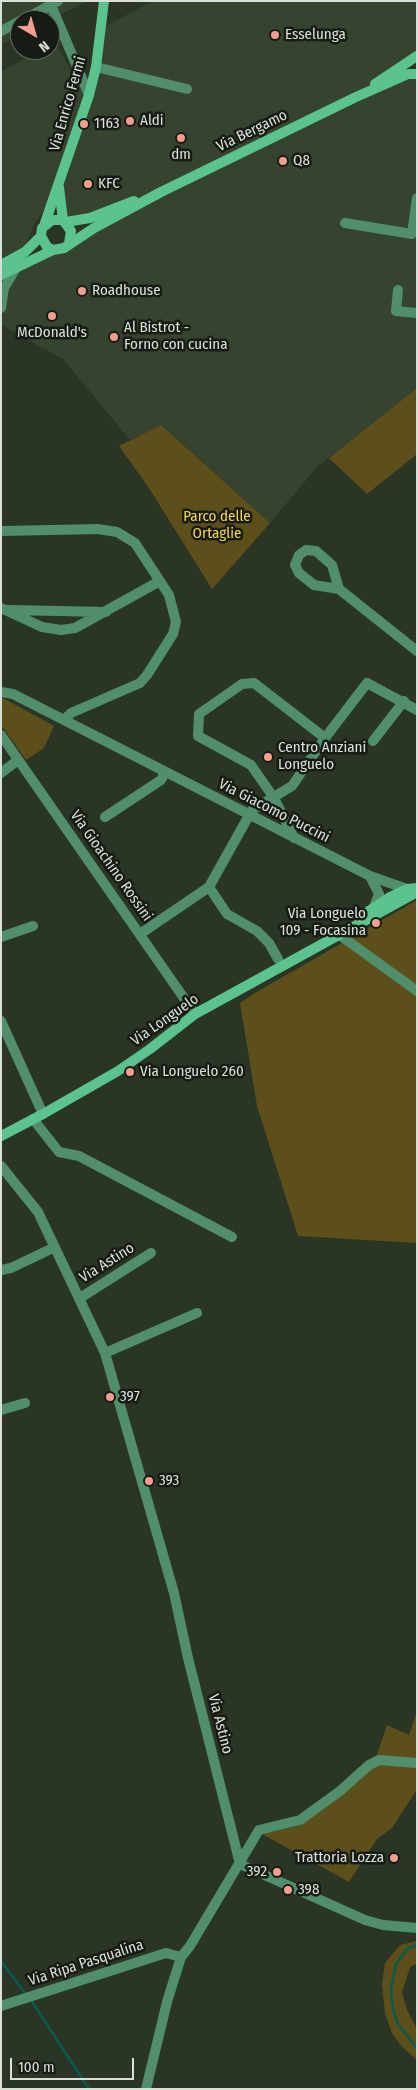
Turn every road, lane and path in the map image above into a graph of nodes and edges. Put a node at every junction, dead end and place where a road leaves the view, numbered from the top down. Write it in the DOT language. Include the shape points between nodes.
graph roads {
  1 [pos="104,1"];
  2 [pos="55,3"];
  3 [pos="42,10"];
  4 [pos="417,56"];
  5 [pos="96,67"];
  6 [pos="417,74"];
  7 [pos="187,89"];
  8 [pos="90,96"];
  9 [pos="356,97"];
  10 [pos="59,184"];
  11 [pos="161,192"];
  12 [pos="417,198"];
  13 [pos="64,221"];
  14 [pos="46,223"];
  15 [pos="345,223"];
  16 [pos="40,236"];
  17 [pos="69,243"];
  18 [pos="53,250"];
  19 [pos="14,264"];
  20 [pos="1,265"];
  21 [pos="1,270"];
  22 [pos="1,275"];
  23 [pos="398,290"];
  24 [pos="1,308"];
  25 [pos="417,313"];
  26 [pos="1,531"];
  27 [pos="160,581"];
  28 [pos="339,590"];
  29 [pos="3,609"];
  30 [pos="108,612"];
  31 [pos="417,651"];
  32 [pos="1,692"];
  33 [pos="404,702"];
  34 [pos="417,710"];
  35 [pos="64,720"];
  36 [pos="1,735"];
  37 [pos="325,738"];
  38 [pos="373,741"];
  39 [pos="18,760"];
  40 [pos="165,772"];
  41 [pos="1,773"];
  42 [pos="274,798"];
  43 [pos="249,815"];
  44 [pos="105,817"];
  45 [pos="294,838"];
  46 [pos="370,876"];
  47 [pos="209,886"];
  48 [pos="413,889"];
  49 [pos="376,905"];
  50 [pos="358,925"];
  51 [pos="33,926"];
  52 [pos="140,934"];
  53 [pos="341,936"];
  54 [pos="1,937"];
  55 [pos="317,949"];
  56 [pos="278,959"];
  57 [pos="417,991"];
  58 [pos="195,1014"];
  59 [pos="1,1021"];
  60 [pos="43,1114"];
  61 [pos="33,1119"];
  62 [pos="1,1136"];
  63 [pos="1,1166"];
  64 [pos="232,1237"];
  65 [pos="55,1247"];
  66 [pos="151,1253"];
  67 [pos="1,1270"];
  68 [pos="80,1298"];
  69 [pos="197,1313"];
  70 [pos="105,1353"];
  71 [pos="25,1403"];
  72 [pos="1,1410"];
  73 [pos="417,1763"];
  74 [pos="240,1864"];
  75 [pos="417,1928"];
  76 [pos="181,1957"];
  77 [pos="1,2006"];
  78 [pos="146,2089"];
  1 -- 5 [label="street, Via Enrico Fermi"];
  2 -- 3 [label="street"];
  2 -- 8 [label="street"];
  4 -- 9 [label="street, Via Bergamo"];
  5 -- 7 [label="street"];
  5 -- 8 [label="street, Via Enrico Fermi"];
  6 -- 9 [label="street, Via Bergamo" via="408,74"];
  8 -- 10 [label="street, Via Enrico Fermi"];
  9 -- 11 [label="street, Via Bergamo"];
  10 -- 13 [label="street, Via Enrico Fermi"];
  10 -- 14 [label="street, Via Enrico Fermi"];
  11 -- 13 [label="street, Via Bergamo" via="90,218"];
  11 -- 17 [label="street, Via Bergamo"];
  12 -- 15 [label="street" via="412,234"];
  13 -- 14 [label="street"];
  13 -- 17 [label="street" via="71,231"];
  14 -- 16 [label="street"];
  16 -- 18 [label="street"];
  16 -- 19 [label="street"];
  17 -- 18 [label="street" via="64,248"];
  18 -- 19 [label="street"];
  19 -- 20 [label="street"];
  19 -- 21 [label="street"];
  19 -- 22 [label="street"];
  19 -- 24 [label="street" via="4,288"];
  23 -- 25 [label="street" via="396,311"];
  26 -- 27 [label="street" via="98,529 117,532 135,543"];
  27 -- 30 [label="street"];
  27 -- 35 [label="street" via="169,595 176,622 173,634 147,675 140,682 71,713"];
  28 -- 28 [label="street" via="332,565 316,551 306,550 299,555 295,565 299,573 314,585"];
  28 -- 31 [label="street"];
  29 -- 30 [label="street"];
  29 -- 30 [label="street" via="42,627 61,630 81,626"];
  32 -- 35 [label="street, Via Giacomo Puccini" via="13,694"];
  33 -- 34 [label="street"];
  33 -- 37 [label="street" via="367,683"];
  33 -- 38 [label="street"];
  35 -- 40 [label="street, Via Giacomo Puccini"];
  36 -- 39 [label="street, Via Gioachino Rossini"];
  37 -- 42 [label="street" via="292,786"];
  37 -- 42 [label="street" via="254,683 242,684 200,714 198,736 251,764"];
  39 -- 41 [label="street"];
  39 -- 52 [label="street, Via Gioachino Rossini"];
  40 -- 43 [label="street, Via Giacomo Puccini"];
  40 -- 44 [label="street" via="161,780"];
  42 -- 43 [label="street"];
  42 -- 45 [label="street"];
  43 -- 45 [label="street, Via Giacomo Puccini"];
  43 -- 47 [label="street"];
  45 -- 46 [label="street, Via Giacomo Puccini"];
  46 -- 48 [label="street, Via Giacomo Puccini"];
  46 -- 49 [label="street" via="378,890"];
  47 -- 52 [label="street"];
  47 -- 56 [label="street" via="227,914 257,931"];
  48 -- 49 [label="street, Via Longuelo"];
  48 -- 50 [label="street, Via Longuelo"];
  49 -- 50 [label="street"];
  49 -- 55 [label="street, Via Longuelo"];
  50 -- 53 [label="street, Via Longuelo"];
  51 -- 54 [label="street"];
  52 -- 58 [label="street, Via Gioachino Rossini"];
  53 -- 55 [label="street, Via Longuelo"];
  53 -- 57 [label="street"];
  55 -- 58 [label="street, Via Longuelo"];
  58 -- 60 [label="street, Via Longuelo" via="142,1055"];
  59 -- 60 [label="street"];
  60 -- 61 [label="street, Via Longuelo"];
  61 -- 62 [label="street, Via Longuelo"];
  61 -- 64 [label="street" via="59,1152 78,1156"];
  63 -- 65 [label="street, Via Astino" via="38,1212"];
  65 -- 67 [label="street"];
  65 -- 68 [label="street, Via Astino"];
  66 -- 68 [label="street, Via Astino"];
  68 -- 70 [label="street, Via Astino"];
  69 -- 70 [label="street"];
  70 -- 74 [label="street, Via Astino" via="174,1593"];
  71 -- 72 [label="street"];
  73 -- 74 [label="street" via="379,1760 369,1764 340,1791 300,1820 259,1830"];
  74 -- 75 [label="street" via="364,1920"];
  74 -- 76 [label="street"];
  76 -- 77 [label="street, Via Ripa Pasqualina" via="166,1953"];
  76 -- 78 [label="street"];
}
